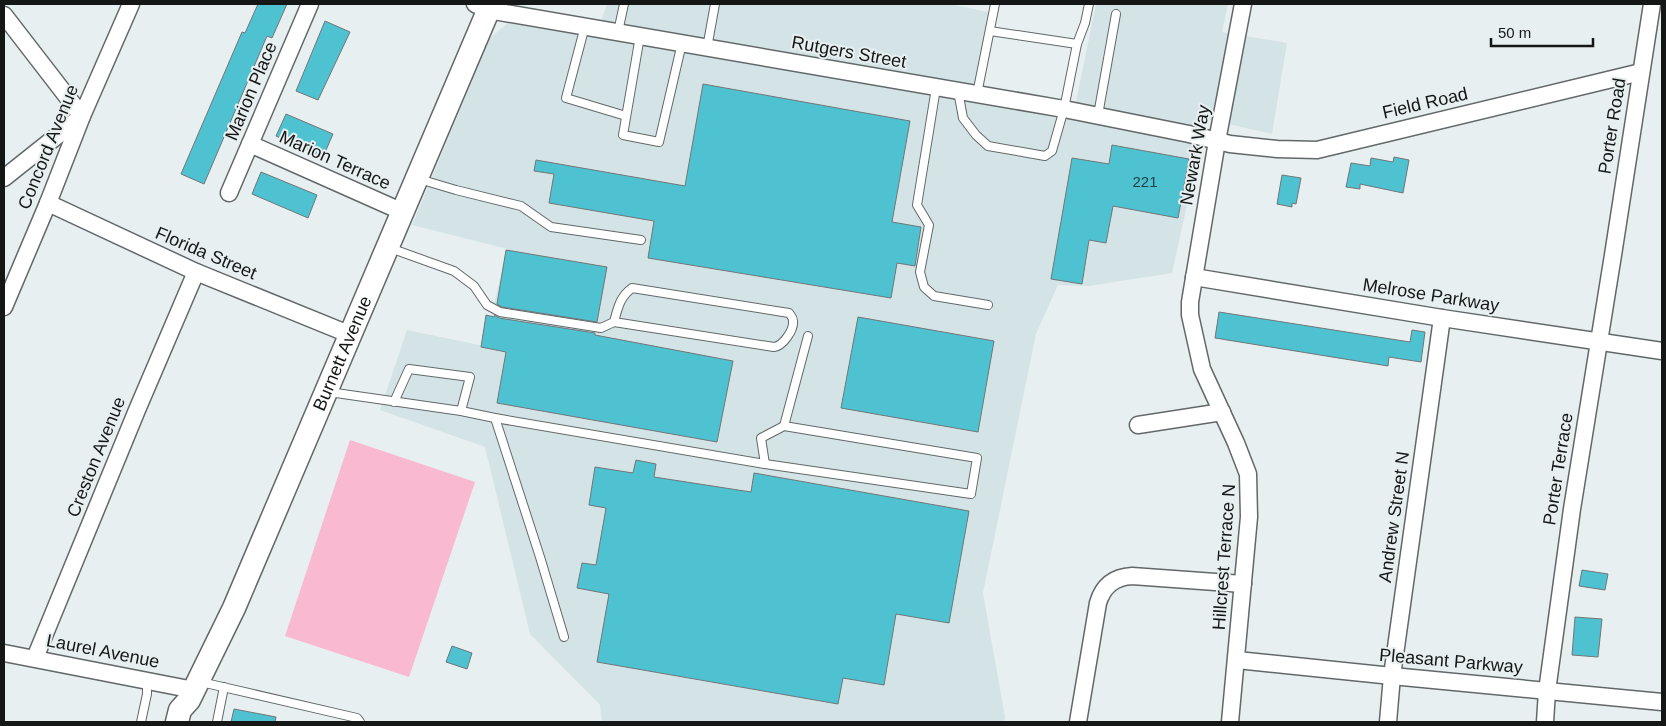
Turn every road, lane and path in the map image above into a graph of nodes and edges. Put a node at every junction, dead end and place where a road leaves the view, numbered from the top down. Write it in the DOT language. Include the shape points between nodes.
graph roads {
  1 [pos="131,4"];
  2 [pos="310,4"];
  3 [pos="624,4"];
  4 [pos="715,4"];
  5 [pos="995,4"];
  6 [pos="1089,4"];
  7 [pos="1243,4"];
  8 [pos="1652,4"];
  9 [pos="484,6"];
  10 [pos="1116,14"];
  11 [pos="4,15"];
  12 [pos="585,26"];
  13 [pos="990,30"];
  14 [pos="618,32"];
  15 [pos="640,36"];
  16 [pos="682,43"];
  17 [pos="1078,44"];
  18 [pos="707,48"];
  19 [pos="1641,72"];
  20 [pos="936,88"];
  21 [pos="958,91"];
  22 [pos="978,94"];
  23 [pos="1064,109"];
  24 [pos="1098,115"];
  25 [pos="82,116"];
  26 [pos="626,116"];
  27 [pos="1217,141"];
  28 [pos="250,144"];
  29 [pos="4,178"];
  30 [pos="418,178"];
  31 [pos="229,193"];
  32 [pos="48,203"];
  33 [pos="403,212"];
  34 [pos="641,240"];
  35 [pos="388,248"];
  36 [pos="1613,255"];
  37 [pos="196,272"];
  38 [pos="1194,277"];
  39 [pos="988,305"];
  40 [pos="4,307"];
  41 [pos="1190,315"];
  42 [pos="1442,318"];
  43 [pos="614,322"];
  44 [pos="351,335"];
  45 [pos="808,336"];
  46 [pos="1598,341"];
  47 [pos="1662,351"];
  48 [pos="327,392"];
  49 [pos="394,402"];
  50 [pos="461,411"];
  51 [pos="1222,412"];
  52 [pos="495,418"];
  53 [pos="784,426"];
  54 [pos="1138,426"];
  55 [pos="765,464"];
  56 [pos="1243,584"];
  57 [pos="564,637"];
  58 [pos="4,653"];
  59 [pos="35,658"];
  60 [pos="1237,660"];
  61 [pos="1392,676"];
  62 [pos="147,681"];
  63 [pos="224,687"];
  64 [pos="194,690"];
  65 [pos="1548,690"];
  66 [pos="1662,702"];
  67 [pos="141,722"];
  68 [pos="177,722"];
  69 [pos="189,722"];
  70 [pos="217,722"];
  71 [pos="360,722"];
  72 [pos="1078,722"];
  73 [pos="1230,722"];
  74 [pos="1388,722"];
  75 [pos="1545,722"];
  1 -- 25 [label="street, Concord Avenue"];
  2 -- 28 [label="street, Marion Place"];
  3 -- 14 [label="lane"];
  4 -- 18 [label="lane"];
  5 -- 13 [label="lane"];
  6 -- 17 [label="lane"];
  7 -- 27 [label="street, Newark Way"];
  8 -- 19 [label="street, Porter Road"];
  9 -- 12 [label="street, Rutgers Street"];
  9 -- 30 [label="street, Burnett Avenue"];
  10 -- 24 [label="lane"];
  11 -- 25 [label="street"];
  12 -- 14 [label="street, Rutgers Street"];
  12 -- 26 [label="lane" via="566,98"];
  13 -- 17 [label="lane"];
  13 -- 22 [label="lane"];
  14 -- 15 [label="street, Rutgers Street"];
  15 -- 16 [label="street, Rutgers Street"];
  15 -- 26 [label="lane"];
  16 -- 18 [label="street, Rutgers Street"];
  16 -- 26 [label="lane" via="659,142 623,135"];
  17 -- 23 [label="lane"];
  18 -- 20 [label="street, Rutgers Street"];
  19 -- 27 [label="street, Field Road" via="1317,150 1277,149"];
  19 -- 36 [label="street, Porter Road"];
  20 -- 21 [label="street, Rutgers Street"];
  20 -- 39 [label="lane" via="917,205 929,225 920,272 924,287 934,296"];
  21 -- 22 [label="street, Rutgers Street"];
  21 -- 23 [label="lane" via="963,118 988,146 1046,156 1052,152"];
  22 -- 23 [label="street, Rutgers Street"];
  23 -- 24 [label="street, Rutgers Street"];
  24 -- 27 [label="street, Rutgers Street"];
  25 -- 29 [label="street"];
  25 -- 32 [label="street, Concord Avenue"];
  27 -- 38 [label="street, Newark Way"];
  28 -- 31 [label="street, Marion Place"];
  28 -- 33 [label="street, Marion Terrace"];
  30 -- 33 [label="street, Burnett Avenue"];
  30 -- 34 [label="lane" via="521,206 551,227"];
  32 -- 37 [label="street, Florida Street"];
  32 -- 40 [label="street, Concord Avenue"];
  33 -- 35 [label="street, Burnett Avenue"];
  35 -- 43 [label="lane" via="454,271 474,286 486,305 500,312 601,328"];
  35 -- 44 [label="street, Burnett Avenue"];
  36 -- 46 [label="street, Porter Terrace"];
  37 -- 44 [label="street, Florida Street"];
  37 -- 59 [label="street, Creston Avenue"];
  38 -- 41 [label="street, Newark Way"];
  38 -- 42 [label="street, Melrose Parkway"];
  41 -- 51 [label="street, Hillcrest Terrace N" via="1202,369"];
  42 -- 46 [label="street, Melrose Parkway"];
  42 -- 61 [label="street, Andrew Street N"];
  43 -- 43 [label="lane" via="774,347 784,343 793,323 789,313 632,288 619,302"];
  44 -- 48 [label="street, Burnett Avenue"];
  45 -- 53 [label="lane"];
  46 -- 47 [label="street, Melrose Parkway"];
  46 -- 65 [label="street, Porter Terrace"];
  48 -- 49 [label="lane"];
  48 -- 64 [label="street, Burnett Avenue" via="234,608"];
  49 -- 50 [label="lane"];
  49 -- 50 [label="lane" via="410,369 470,377"];
  50 -- 52 [label="lane"];
  51 -- 54 [label="street"];
  51 -- 56 [label="street, Hillcrest Terrace N" via="1248,474 1249,517"];
  52 -- 55 [label="lane"];
  52 -- 57 [label="lane"];
  53 -- 55 [label="lane" via="761,438"];
  53 -- 55 [label="lane" via="976,458 971,494"];
  56 -- 60 [label="street, Hillcrest Terrace N"];
  56 -- 72 [label="street" via="1132,576 1113,580 1105,587 1098,603"];
  58 -- 59 [label="street, Laurel Avenue"];
  59 -- 62 [label="street, Laurel Avenue"];
  60 -- 61 [label="street, Pleasant Parkway"];
  60 -- 73 [label="street, Hillcrest Terrace N"];
  61 -- 65 [label="street, Pleasant Parkway"];
  61 -- 74 [label="street, Andrew Street N"];
  62 -- 64 [label="street, Laurel Avenue"];
  62 -- 67 [label="lane"];
  63 -- 64 [label="lane"];
  63 -- 70 [label="lane"];
  63 -- 71 [label="lane" via="358,718"];
  64 -- 68 [label="street, Burnett Avenue" via="180,710"];
  64 -- 69 [label="street, Burnett Avenue"];
  65 -- 66 [label="street, Pleasant Parkway"];
  65 -- 75 [label="street"];
}
